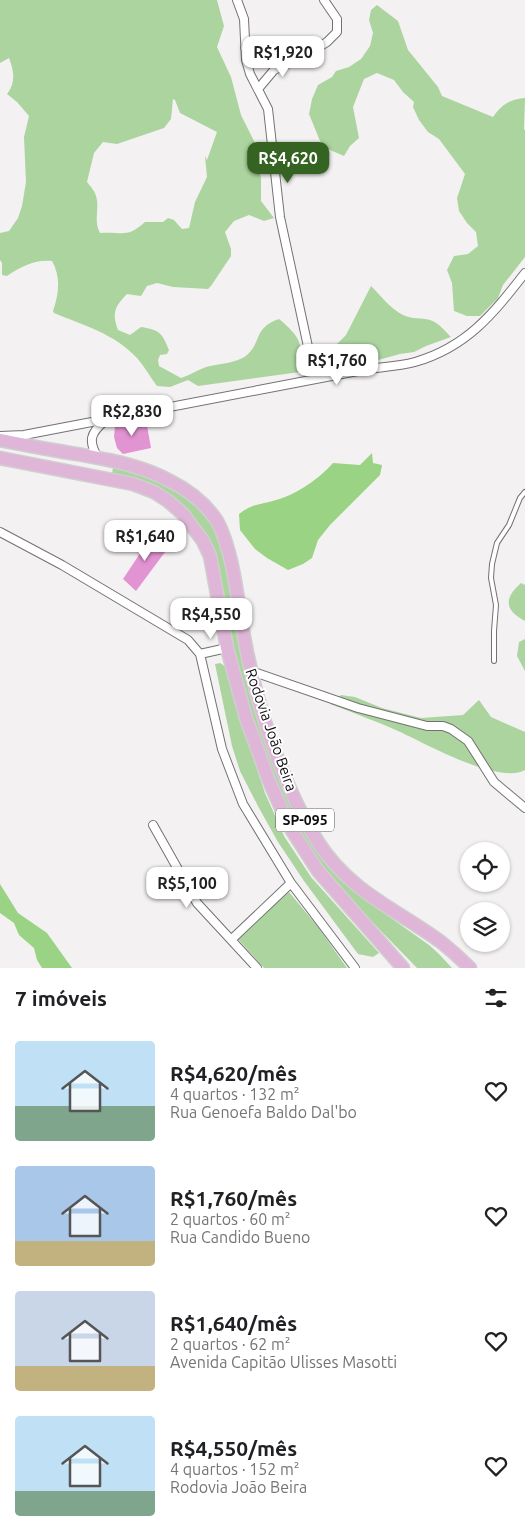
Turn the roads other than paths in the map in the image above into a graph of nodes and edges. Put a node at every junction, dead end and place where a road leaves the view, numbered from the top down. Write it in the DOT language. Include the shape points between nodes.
graph roads {
  1 [pos="237,0"];
  2 [pos="324,0"];
  3 [pos="245,48"];
  4 [pos="309,53"];
  5 [pos="298,54"];
  6 [pos="258,89"];
  7 [pos="525,273"];
  8 [pos="315,379"];
  9 [pos="107,420"];
  10 [pos="0,436"];
  11 [pos="0,440"];
  12 [pos="0,458"];
  13 [pos="98,458"];
  14 [pos="525,492"];
  15 [pos="0,532"];
  16 [pos="227,648"];
  17 [pos="200,654"];
  18 [pos="494,661"];
  19 [pos="251,671"];
  20 [pos="525,808"];
  21 [pos="153,825"];
  22 [pos="291,883"];
  23 [pos="232,939"];
  24 [pos="442,943"];
  25 [pos="402,967"];
  26 [pos="257,968"];
  27 [pos="355,968"];
  28 [pos="459,968"];
  29 [pos="470,968"];
  1 -- 3 [label="street" via="244,19"];
  2 -- 4 [label="street" via="337,19 337,32"];
  3 -- 5 [label="street" via="268,56"];
  3 -- 6 [label="street" via="250,74"];
  4 -- 5 [label="street" via="307,56"];
  4 -- 5 [label="street" via="304,44 297,46"];
  5 -- 6 [label="street" via="274,70"];
  6 -- 8 [label="street" via="268,109 280,217"];
  7 -- 8 [label="street" via="472,333 445,350 414,362"];
  8 -- 9 [label="street"];
  9 -- 10 [label="street" via="24,435"];
  9 -- 13 [label="street" via="95,429 92,438 92,448"];
  11 -- 13 [label="main road, Rodovia João Beira / SP-095"];
  12 -- 16 [label="main road, Rodovia João Beira / SP-095" via="133,484 168,501 192,525 210,556"];
  13 -- 19 [label="main road, Rodovia João Beira / SP-095" via="138,467 172,482 198,500 216,521 229,552"];
  14 -- 18 [label="lane" via="497,544 492,564 496,605"];
  15 -- 17 [label="street" via="188,640"];
  16 -- 17 [label="street"];
  16 -- 25 [label="main road, Rodovia João Beira / SP-095" via="246,718 289,826 318,871"];
  17 -- 22 [label="street" via="230,774 243,804"];
  19 -- 20 [label="street" via="358,708 427,726 451,728 468,741 494,782"];
  19 -- 24 [label="main road, Rodovia João Beira / SP-095" via="269,734 294,799 319,844 334,864 366,894"];
  21 -- 23 [label="street" via="197,903"];
  22 -- 23 [label="street"];
  22 -- 27 [label="street"];
  23 -- 26 [label="street"];
  24 -- 28 [label="main road"];
  24 -- 29 [label="main road, Rodovia João Beira / SP-095"];
}
